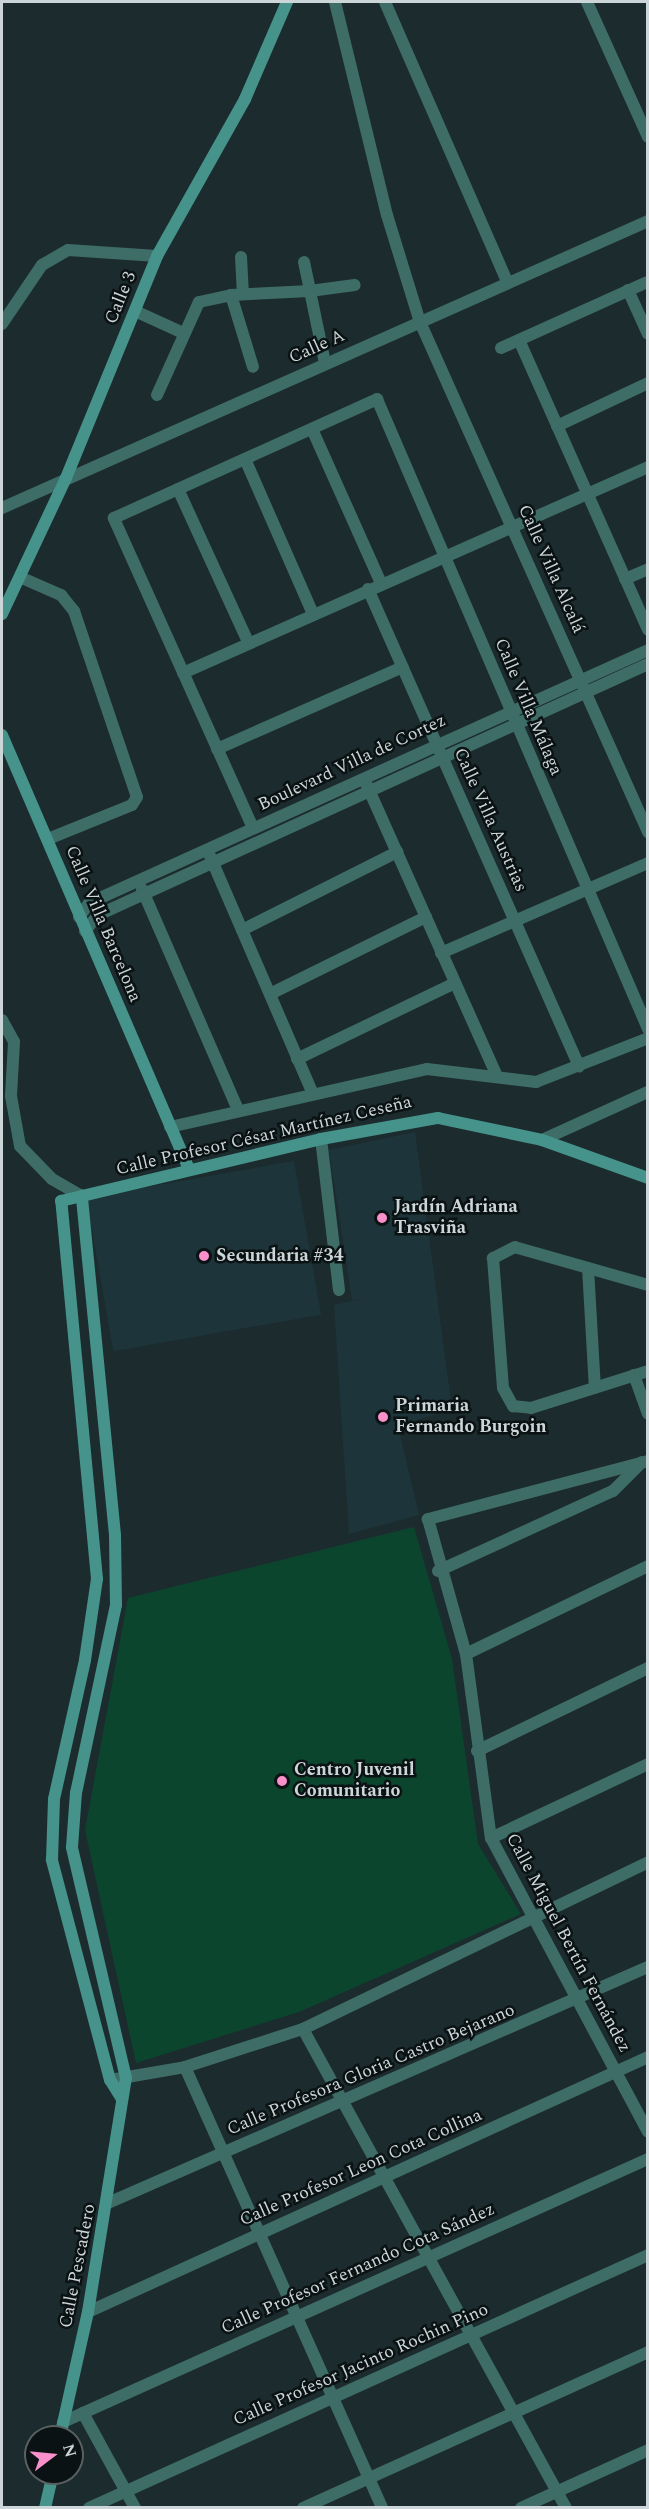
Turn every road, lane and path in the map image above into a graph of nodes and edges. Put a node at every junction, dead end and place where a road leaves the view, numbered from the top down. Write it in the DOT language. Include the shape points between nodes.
graph roads {
  1 [pos="287,2"];
  2 [pos="335,2"];
  3 [pos="384,2"];
  4 [pos="587,2"];
  5 [pos="648,137"];
  6 [pos="648,221"];
  7 [pos="157,256"];
  8 [pos="241,257"];
  9 [pos="304,262"];
  10 [pos="646,282"];
  11 [pos="508,283"];
  12 [pos="354,285"];
  13 [pos="628,290"];
  14 [pos="310,291"];
  15 [pos="237,295"];
  16 [pos="135,311"];
  17 [pos="420,322"];
  18 [pos="2,324"];
  19 [pos="183,333"];
  20 [pos="648,334"];
  21 [pos="519,340"];
  22 [pos="501,348"];
  23 [pos="325,363"];
  24 [pos="254,368"];
  25 [pos="648,383"];
  26 [pos="157,395"];
  27 [pos="557,426"];
  28 [pos="312,429"];
  29 [pos="245,459"];
  30 [pos="648,467"];
  31 [pos="66,478"];
  32 [pos="178,489"];
  33 [pos="587,494"];
  34 [pos="2,508"];
  35 [pos="511,526"];
  36 [pos="444,556"];
  37 [pos="648,569"];
  38 [pos="22,578"];
  39 [pos="625,579"];
  40 [pos="381,583"];
  41 [pos="368,589"];
  42 [pos="2,614"];
  43 [pos="313,614"];
  44 [pos="648,630"];
  45 [pos="249,644"];
  46 [pos="648,650"];
  47 [pos="648,664"];
  48 [pos="403,667"];
  49 [pos="183,673"];
  50 [pos="584,686"];
  51 [pos="512,717"];
  52 [pos="2,735"];
  53 [pos="217,749"];
  54 [pos="439,749"];
  55 [pos="366,783"];
  56 [pos="253,828"];
  57 [pos="648,832"];
  58 [pos="48,839"];
  59 [pos="397,852"];
  60 [pos="210,856"];
  61 [pos="648,863"];
  62 [pos="139,882"];
  63 [pos="588,890"];
  64 [pos="145,895"];
  65 [pos="426,916"];
  66 [pos="79,917"];
  67 [pos="515,920"];
  68 [pos="242,930"];
  69 [pos="85,931"];
  70 [pos="441,952"];
  71 [pos="455,983"];
  72 [pos="270,994"];
  73 [pos="2,1020"];
  74 [pos="648,1029"];
  75 [pos="648,1038"];
  76 [pos="297,1059"];
  77 [pos="579,1066"];
  78 [pos="497,1076"];
  79 [pos="312,1092"];
  80 [pos="648,1092"];
  81 [pos="238,1110"];
  82 [pos="170,1127"];
  83 [pos="321,1139"];
  84 [pos="542,1140"];
  85 [pos="189,1170"];
  86 [pos="648,1178"];
  87 [pos="52,1179"];
  88 [pos="82,1196"];
  89 [pos="61,1201"];
  90 [pos="588,1268"];
  91 [pos="648,1285"];
  92 [pos="339,1290"];
  93 [pos="648,1371"];
  94 [pos="634,1375"];
  95 [pos="595,1388"];
  96 [pos="648,1414"];
  97 [pos="87,1453"];
  98 [pos="108,1453"];
  99 [pos="645,1462"];
  100 [pos="648,1566"];
  101 [pos="438,1571"];
  102 [pos="466,1654"];
  103 [pos="648,1668"];
  104 [pos="73,1716"];
  105 [pos="93,1723"];
  106 [pos="477,1751"];
  107 [pos="648,1764"];
  108 [pos="491,1838"];
  109 [pos="648,1862"];
  110 [pos="535,1916"];
  111 [pos="648,1967"];
  112 [pos="578,2000"];
  113 [pos="303,2029"];
  114 [pos="648,2057"];
  115 [pos="185,2067"];
  116 [pos="615,2072"];
  117 [pos="126,2078"];
  118 [pos="110,2080"];
  119 [pos="122,2099"];
  120 [pos="344,2103"];
  121 [pos="648,2132"];
  122 [pos="223,2153"];
  123 [pos="648,2159"];
  124 [pos="385,2177"];
  125 [pos="108,2203"];
  126 [pos="259,2234"];
  127 [pos="648,2254"];
  128 [pos="429,2257"];
  129 [pos="88,2312"];
  130 [pos="296,2316"];
  131 [pos="471,2335"];
  132 [pos="648,2352"];
  133 [pos="333,2398"];
  134 [pos="514,2412"];
  135 [pos="83,2413"];
  136 [pos="63,2422"];
  137 [pos="62,2425"];
  138 [pos="648,2450"];
  139 [pos="369,2478"];
  140 [pos="50,2485"];
  141 [pos="126,2490"];
  142 [pos="557,2491"];
  143 [pos="45,2508"];
  144 [pos="89,2508"];
  145 [pos="135,2508"];
  146 [pos="303,2508"];
  147 [pos="382,2508"];
  148 [pos="521,2508"];
  149 [pos="566,2508"];
  1 -- 7 [label="street, Calle 3" via="245,99"];
  2 -- 17 [label="street, Calle Villa Alcalá" via="387,215"];
  3 -- 11 [label="street"];
  4 -- 5 [label="street"];
  6 -- 11 [label="street, Calle A"];
  7 -- 16 [label="street, Calle 3"];
  7 -- 18 [label="street" via="68,250 42,265"];
  8 -- 15 [label="street"];
  9 -- 14 [label="street"];
  10 -- 13 [label="street"];
  11 -- 17 [label="street, Calle A"];
  12 -- 14 [label="street"];
  13 -- 20 [label="street"];
  13 -- 21 [label="street"];
  14 -- 15 [label="street"];
  14 -- 23 [label="street"];
  15 -- 19 [label="street" via="199,302"];
  15 -- 24 [label="street"];
  16 -- 19 [label="street"];
  16 -- 31 [label="street, Calle 3"];
  17 -- 23 [label="street, Calle A"];
  17 -- 35 [label="street, Calle Villa Alcalá"];
  19 -- 26 [label="street"];
  21 -- 22 [label="street"];
  21 -- 27 [label="street"];
  23 -- 31 [label="street, Calle A"];
  25 -- 27 [label="street"];
  27 -- 33 [label="street"];
  28 -- 29 [label="street"];
  28 -- 36 [label="street, Calle Villa Málaga" via="377,399"];
  28 -- 40 [label="street"];
  29 -- 32 [label="street"];
  29 -- 43 [label="street"];
  30 -- 33 [label="street"];
  31 -- 34 [label="street, Calle A"];
  31 -- 38 [label="street, Calle 3"];
  32 -- 45 [label="street"];
  32 -- 49 [label="street" via="114,518"];
  33 -- 35 [label="street"];
  33 -- 39 [label="street"];
  35 -- 36 [label="street"];
  35 -- 50 [label="street, Calle Villa Alcalá"];
  36 -- 40 [label="street"];
  36 -- 51 [label="street, Calle Villa Málaga"];
  37 -- 39 [label="street"];
  38 -- 42 [label="street, Calle 3"];
  38 -- 58 [label="street" via="61,596 75,611 138,797 132,805"];
  39 -- 44 [label="street"];
  40 -- 41 [label="street"];
  41 -- 43 [label="street"];
  41 -- 48 [label="street, Calle Villa Austrias"];
  43 -- 45 [label="street"];
  45 -- 49 [label="street"];
  46 -- 50 [label="street, Boulevard Villa de Cortez"];
  47 -- 50 [label="street, Boulevard Villa de Cortez"];
  48 -- 53 [label="street"];
  48 -- 54 [label="street, Calle Villa Austrias"];
  49 -- 53 [label="street"];
  50 -- 51 [label="street, Boulevard Villa de Cortez"];
  50 -- 57 [label="street, Calle Villa Alcalá"];
  51 -- 54 [label="street, Boulevard Villa de Cortez"];
  51 -- 63 [label="street, Calle Villa Málaga"];
  52 -- 58 [label="street, Calle Villa Barcelona"];
  53 -- 56 [label="street"];
  54 -- 55 [label="street, Boulevard Villa de Cortez"];
  54 -- 67 [label="street, Calle Villa Austrias"];
  55 -- 56 [label="street, Boulevard Villa de Cortez"];
  55 -- 59 [label="street"];
  55 -- 60 [label="street, Boulevard Villa de Cortez"];
  56 -- 60 [label="street, Boulevard Villa de Cortez"];
  58 -- 66 [label="street, Calle Villa Barcelona"];
  59 -- 65 [label="street"];
  59 -- 68 [label="street"];
  60 -- 62 [label="street, Boulevard Villa de Cortez"];
  60 -- 64 [label="street, Boulevard Villa de Cortez"];
  60 -- 68 [label="street"];
  61 -- 63 [label="street"];
  62 -- 64 [label="street"];
  62 -- 66 [label="street, Boulevard Villa de Cortez" via="89,903"];
  63 -- 67 [label="street"];
  63 -- 74 [label="street, Calle Villa Málaga"];
  64 -- 69 [label="street, Boulevard Villa de Cortez" via="98,915"];
  64 -- 81 [label="street"];
  65 -- 70 [label="street"];
  65 -- 72 [label="street"];
  66 -- 69 [label="street, Calle Villa Barcelona"];
  67 -- 70 [label="street"];
  67 -- 77 [label="street, Calle Villa Austrias"];
  68 -- 72 [label="street"];
  69 -- 82 [label="street, Calle Villa Barcelona"];
  70 -- 71 [label="street"];
  71 -- 76 [label="street"];
  71 -- 78 [label="street"];
  72 -- 76 [label="street"];
  73 -- 87 [label="street" via="14,1042 11,1096 16,1135 27,1156"];
  75 -- 77 [label="street"];
  76 -- 79 [label="street"];
  77 -- 78 [label="street" via="536,1082"];
  78 -- 79 [label="street" via="427,1069"];
  79 -- 81 [label="street"];
  80 -- 84 [label="street"];
  81 -- 82 [label="street"];
  82 -- 85 [label="street, Calle Villa Barcelona"];
  83 -- 84 [label="street, Calle Profesor César Martínez Ceseña" via="438,1118"];
  83 -- 85 [label="street, Calle Profesor César Martínez Ceseña"];
  83 -- 92 [label="street"];
  84 -- 86 [label="street, Calle Profesor César Martínez Ceseña"];
  85 -- 88 [label="street, Calle Profesor César Martínez Ceseña"];
  87 -- 88 [label="street"];
  87 -- 89 [label="street"];
  88 -- 89 [label="street, Calle Profesor César Martínez Ceseña"];
  88 -- 98 [label="street"];
  89 -- 97 [label="street"];
  90 -- 91 [label="street"];
  90 -- 95 [label="street"];
  90 -- 95 [label="street" via="515,1247 493,1258 507,1399 521,1409 531,1408"];
  93 -- 94 [label="street"];
  94 -- 95 [label="street"];
  94 -- 96 [label="street"];
  97 -- 98 [label="street"];
  97 -- 104 [label="street" via="97,1579"];
  98 -- 105 [label="street" via="116,1605"];
  99 -- 101 [label="street" via="613,1491"];
  99 -- 101 [label="street, Calle Miguel Bertín Fernández" via="428,1517"];
  100 -- 102 [label="street"];
  101 -- 102 [label="street, Calle Miguel Bertín Fernández"];
  102 -- 106 [label="street, Calle Miguel Bertín Fernández"];
  103 -- 106 [label="street"];
  104 -- 105 [label="street"];
  104 -- 118 [label="street" via="54,1799 52,1860"];
  105 -- 117 [label="street" via="76,1794 72,1847"];
  106 -- 108 [label="street, Calle Miguel Bertín Fernández"];
  107 -- 108 [label="street"];
  108 -- 110 [label="street, Calle Miguel Bertín Fernández"];
  109 -- 110 [label="street"];
  110 -- 112 [label="street, Calle Miguel Bertín Fernández"];
  110 -- 113 [label="street"];
  111 -- 112 [label="street, Calle Profesora Gloria Castro Bejarano"];
  112 -- 116 [label="street, Calle Miguel Bertín Fernández"];
  112 -- 120 [label="street, Calle Profesora Gloria Castro Bejarano"];
  113 -- 115 [label="street"];
  113 -- 120 [label="street"];
  114 -- 116 [label="street, Calle Profesor Leon Cota Collina"];
  115 -- 117 [label="street"];
  115 -- 122 [label="street"];
  116 -- 121 [label="street, Calle Miguel Bertín Fernández"];
  116 -- 124 [label="street, Calle Profesor Leon Cota Collina"];
  117 -- 118 [label="street"];
  117 -- 119 [label="street, Calle Pescadero"];
  118 -- 119 [label="street"];
  119 -- 125 [label="street, Calle Pescadero"];
  120 -- 122 [label="street, Calle Profesora Gloria Castro Bejarano"];
  120 -- 124 [label="street"];
  122 -- 125 [label="street, Calle Profesora Gloria Castro Bejarano"];
  122 -- 126 [label="street"];
  123 -- 128 [label="street, Calle Profesor Fernando Cota Sández"];
  124 -- 126 [label="street, Calle Profesor Leon Cota Collina"];
  124 -- 128 [label="street"];
  125 -- 129 [label="street, Calle Pescadero"];
  126 -- 129 [label="street, Calle Profesor Leon Cota Collina"];
  126 -- 130 [label="street"];
  127 -- 131 [label="street, Calle Profesor Jacinto Rochin Pino"];
  128 -- 130 [label="street, Calle Profesor Fernando Cota Sández"];
  128 -- 131 [label="street"];
  129 -- 136 [label="street, Calle Pescadero"];
  130 -- 133 [label="street"];
  130 -- 135 [label="street, Calle Profesor Fernando Cota Sández"];
  131 -- 133 [label="street, Calle Profesor Jacinto Rochin Pino"];
  131 -- 134 [label="street"];
  132 -- 134 [label="street"];
  133 -- 139 [label="street"];
  133 -- 141 [label="street, Calle Profesor Jacinto Rochin Pino"];
  134 -- 139 [label="street"];
  134 -- 142 [label="street"];
  135 -- 136 [label="street, Calle Profesor Fernando Cota Sández"];
  135 -- 141 [label="street"];
  136 -- 137 [label="street, Calle Pescadero"];
  138 -- 142 [label="street"];
  139 -- 146 [label="street"];
  139 -- 147 [label="street"];
  140 -- 143 [label="street"];
  141 -- 144 [label="street, Calle Profesor Jacinto Rochin Pino"];
  141 -- 145 [label="street"];
  142 -- 148 [label="street"];
  142 -- 149 [label="street"];
}
